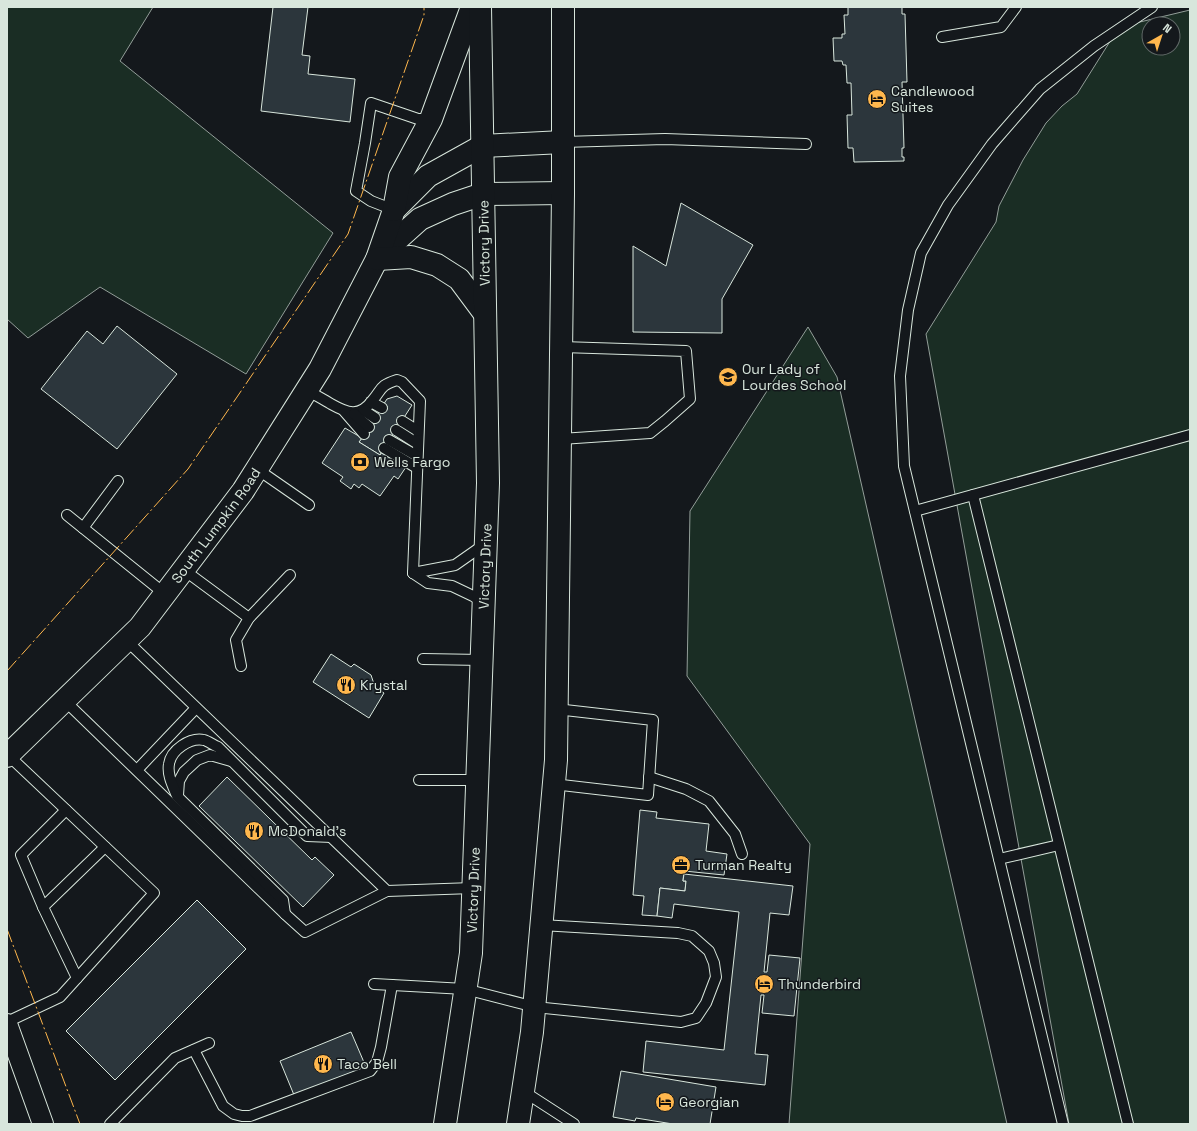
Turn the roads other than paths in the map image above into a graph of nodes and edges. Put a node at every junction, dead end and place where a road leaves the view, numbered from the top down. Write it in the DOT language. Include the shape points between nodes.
graph roads {
  1 [pos="472,7"];
  2 [pos="480,7"];
  3 [pos="563,7"];
  4 [pos="1016,7"];
  5 [pos="1152,7"];
  6 [pos="942,37"];
  7 [pos="431,119"];
  8 [pos="563,142"];
  9 [pos="806,144"];
  10 [pos="482,146"];
  11 [pos="563,193"];
  12 [pos="483,194"];
  13 [pos="394,210"];
  14 [pos="377,258"];
  15 [pos="485,314"];
  16 [pos="562,347"];
  17 [pos="306,390"];
  18 [pos="372,402"];
  19 [pos="382,408"];
  20 [pos="363,410"];
  21 [pos="348,412"];
  22 [pos="376,418"];
  23 [pos="402,421"];
  24 [pos="396,430"];
  25 [pos="367,431"];
  26 [pos="418,431"];
  27 [pos="1190,435"];
  28 [pos="561,438"];
  29 [pos="418,444"];
  30 [pos="417,456"];
  31 [pos="417,468"];
  32 [pos="257,469"];
  33 [pos="118,481"];
  34 [pos="973,495"];
  35 [pos="309,505"];
  36 [pos="915,511"];
  37 [pos="66,514"];
  38 [pos="83,528"];
  39 [pos="486,543"];
  40 [pos="184,570"];
  41 [pos="413,572"];
  42 [pos="290,575"];
  43 [pos="165,594"];
  44 [pos="484,603"];
  45 [pos="249,618"];
  46 [pos="126,640"];
  47 [pos="423,659"];
  48 [pos="482,660"];
  49 [pos="241,666"];
  50 [pos="64,700"];
  51 [pos="196,708"];
  52 [pos="556,709"];
  53 [pos="8,756"];
  54 [pos="231,761"];
  55 [pos="136,770"];
  56 [pos="649,777"];
  57 [pos="419,780"];
  58 [pos="477,780"];
  59 [pos="553,784"];
  60 [pos="177,796"];
  61 [pos="66,810"];
  62 [pos="332,837"];
  63 [pos="1059,845"];
  64 [pos="105,847"];
  65 [pos="742,854"];
  66 [pos="999,859"];
  67 [pos="473,888"];
  68 [pos="388,891"];
  69 [pos="43,907"];
  70 [pos="285,914"];
  71 [pos="542,925"];
  72 [pos="77,978"];
  73 [pos="374,984"];
  74 [pos="392,985"];
  75 [pos="465,989"];
  76 [pos="534,1007"];
  77 [pos="7,1023"];
  78 [pos="209,1043"];
  79 [pos="194,1050"];
  80 [pos="523,1091"];
  81 [pos="43,1124"];
  82 [pos="110,1124"];
  83 [pos="445,1124"];
  84 [pos="518,1124"];
  85 [pos="574,1124"];
  86 [pos="1063,1124"];
  87 [pos="1128,1124"];
  1 -- 7 [label="main road"];
  2 -- 10 [label="main road, Victory Drive"];
  3 -- 8 [label="main road"];
  4 -- 6 [label="lane" via="1001,27"];
  5 -- 36 [label="lane" via="1094,46 1040,89 992,144 948,205 921,254 908,310 900,376 904,466"];
  7 -- 13 [label="main road" via="400,177"];
  7 -- 13 [label="lane" via="418,119 371,103 356,191 371,201"];
  8 -- 9 [label="lane" via="665,139"];
  8 -- 10 [label="main road, South Lumpkin Road"];
  8 -- 11 [label="main road"];
  10 -- 12 [label="main road, Victory Drive"];
  10 -- 13 [label="main road, South Lumpkin Road" via="428,176"];
  11 -- 12 [label="main road, South Lumpkin Road"];
  11 -- 16 [label="main road"];
  12 -- 14 [label="main road, South Lumpkin Road" via="420,219"];
  12 -- 15 [label="main road, Victory Drive"];
  13 -- 14 [label="main road, South Lumpkin Road"];
  14 -- 15 [label="main road" via="411,257 437,265 459,279"];
  14 -- 17 [label="main road, South Lumpkin Road" via="320,369"];
  15 -- 39 [label="main road, Victory Drive" via="488,483"];
  16 -- 28 [label="main road"];
  16 -- 28 [label="lane" via="686,351 690,399 650,433"];
  17 -- 21 [label="lane"];
  17 -- 32 [label="main road, South Lumpkin Road"];
  18 -- 19 [label="lane"];
  18 -- 20 [label="lane"];
  18 -- 26 [label="lane" via="384,384 397,380 402,382 420,401"];
  20 -- 21 [label="lane"];
  20 -- 22 [label="lane"];
  21 -- 25 [label="lane"];
  23 -- 26 [label="lane"];
  24 -- 29 [label="lane"];
  26 -- 29 [label="lane"];
  27 -- 34 [label="lane"];
  28 -- 52 [label="main road"];
  29 -- 30 [label="lane"];
  30 -- 31 [label="lane"];
  30 -- 31 [label="lane" via="387,444"];
  31 -- 41 [label="lane"];
  32 -- 35 [label="lane"];
  32 -- 40 [label="main road, South Lumpkin Road"];
  33 -- 38 [label="lane"];
  34 -- 36 [label="lane"];
  34 -- 63 [label="lane"];
  36 -- 66 [label="lane"];
  37 -- 38 [label="lane"];
  38 -- 43 [label="lane"];
  39 -- 41 [label="lane" via="455,565"];
  39 -- 44 [label="main road, Victory Drive"];
  40 -- 43 [label="main road, South Lumpkin Road"];
  40 -- 45 [label="lane"];
  41 -- 44 [label="lane" via="428,583 452,586"];
  42 -- 45 [label="lane"];
  43 -- 46 [label="main road, South Lumpkin Road" via="140,627"];
  44 -- 48 [label="main road, Victory Drive"];
  45 -- 49 [label="lane" via="236,640"];
  46 -- 50 [label="main road, South Lumpkin Road"];
  46 -- 51 [label="lane"];
  47 -- 48 [label="lane"];
  48 -- 58 [label="main road, Victory Drive"];
  50 -- 53 [label="main road, South Lumpkin Road"];
  50 -- 55 [label="lane"];
  51 -- 55 [label="lane"];
  51 -- 62 [label="lane"];
  52 -- 56 [label="lane" via="653,720"];
  52 -- 59 [label="main road" via="556,760"];
  53 -- 61 [label="lane"];
  54 -- 60 [label="lane" via="210,755 197,760 184,772"];
  54 -- 60 [label="lane" via="218,747 204,740 191,740 178,748 169,763 169,777"];
  54 -- 62 [label="lane" via="307,836"];
  55 -- 70 [label="lane"];
  56 -- 59 [label="lane" via="648,795"];
  56 -- 65 [label="lane" via="686,789 709,802 735,834"];
  57 -- 58 [label="lane"];
  58 -- 67 [label="main road, Victory Drive"];
  59 -- 71 [label="main road"];
  60 -- 70 [label="lane" via="283,900"];
  61 -- 64 [label="lane"];
  61 -- 69 [label="lane" via="21,855"];
  62 -- 68 [label="lane"];
  63 -- 66 [label="lane"];
  63 -- 87 [label="lane"];
  64 -- 69 [label="lane"];
  64 -- 72 [label="lane" via="154,893"];
  66 -- 86 [label="lane"];
  67 -- 68 [label="lane"];
  67 -- 75 [label="main road, Victory Drive" via="471,953"];
  68 -- 70 [label="lane" via="305,932"];
  69 -- 72 [label="lane"];
  71 -- 76 [label="main road"];
  71 -- 76 [label="lane" via="692,936 709,951 716,977 696,1018 681,1022"];
  72 -- 77 [label="lane" via="60,997"];
  73 -- 74 [label="lane"];
  74 -- 75 [label="lane"];
  74 -- 79 [label="lane" via="381,1047 377,1062 370,1071 250,1116 234,1114 222,1106"];
  75 -- 76 [label="lane"];
  75 -- 83 [label="main road, Victory Drive"];
  76 -- 80 [label="main road"];
  77 -- 81 [label="street"];
  78 -- 79 [label="lane"];
  79 -- 82 [label="lane" via="175,1058"];
  80 -- 84 [label="main road"];
  80 -- 85 [label="lane"];
}
